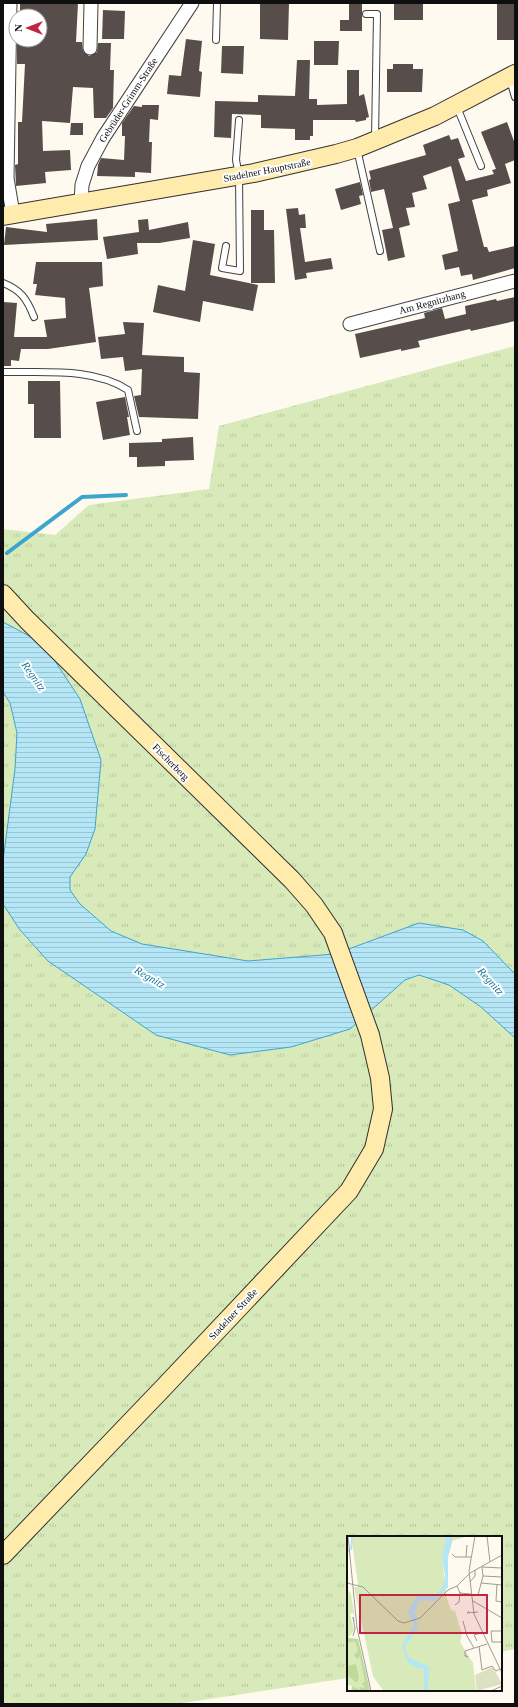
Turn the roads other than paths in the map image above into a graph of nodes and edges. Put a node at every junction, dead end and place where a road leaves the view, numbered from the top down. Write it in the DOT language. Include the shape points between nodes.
graph roads {
  1 [pos="10,3"];
  2 [pos="91,3"];
  3 [pos="192,3"];
  4 [pos="217,3"];
  5 [pos="366,14"];
  6 [pos="216,40"];
  7 [pos="90,48"];
  8 [pos="512,76"];
  9 [pos="515,97"];
  10 [pos="456,105"];
  11 [pos="239,120"];
  12 [pos="5,124"];
  13 [pos="375,140"];
  14 [pos="357,148"];
  15 [pos="481,166"];
  16 [pos="239,176"];
  17 [pos="81,204"];
  18 [pos="8,215"];
  19 [pos="226,246"];
  20 [pos="380,251"];
  21 [pos="515,281"];
  22 [pos="3,283"];
  23 [pos="34,317"];
  24 [pos="350,324"];
  25 [pos="3,372"];
  26 [pos="137,431"];
  27 [pos="3,594"];
  28 [pos="370,1035"];
  29 [pos="3,1555"];
  1 -- 12 [label="street"];
  2 -- 7 [label="street"];
  3 -- 17 [label="street, Gebrüder-Grimm-Straße" via="103,138 88,166 82,184"];
  4 -- 6 [label="lane"];
  5 -- 13 [label="lane" via="377,14"];
  8 -- 9 [label="lane"];
  8 -- 10 [label="main road, Stadelner Hauptstraße"];
  10 -- 13 [label="main road, Stadelner Hauptstraße"];
  10 -- 15 [label="lane"];
  11 -- 16 [label="lane" via="236,160"];
  12 -- 18 [label="street"];
  13 -- 14 [label="main road, Stadelner Hauptstraße"];
  14 -- 16 [label="main road, Stadelner Hauptstraße" via="305,163"];
  14 -- 20 [label="lane"];
  16 -- 17 [label="main road, Stadelner Hauptstraße"];
  16 -- 19 [label="lane" via="240,271 222,268"];
  17 -- 18 [label="main road, Stadelner Hauptstraße"];
  21 -- 24 [label="street, Am Regnitzhang"];
  22 -- 23 [label="lane" via="14,287 28,301"];
  25 -- 26 [label="lane" via="101,377 118,383 128,390"];
  27 -- 28 [label="main road, Fischerberg" via="32,626 292,880 314,905 333,934"];
  28 -- 29 [label="main road, Stadelner Straße" via="380,1078 383,1109 374,1149 349,1192"];
}
